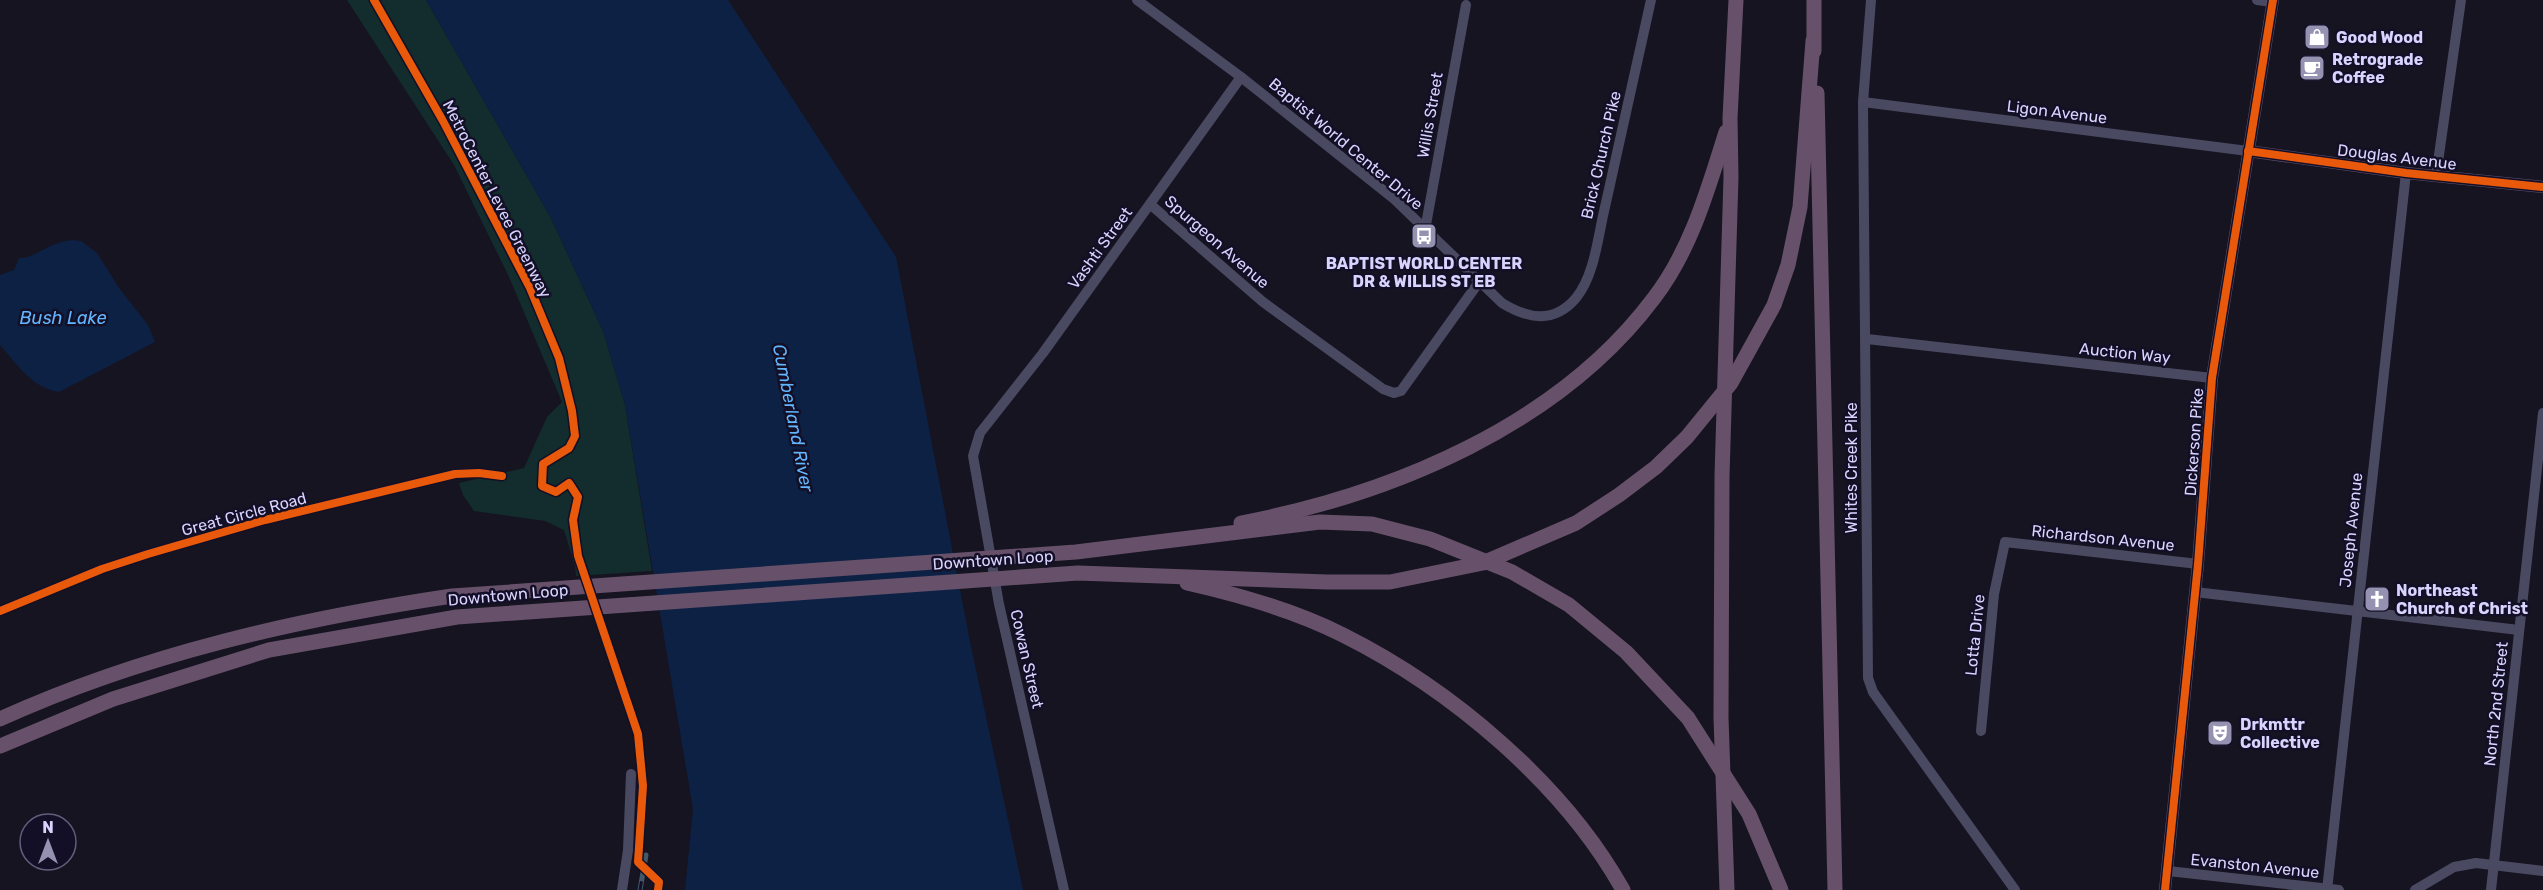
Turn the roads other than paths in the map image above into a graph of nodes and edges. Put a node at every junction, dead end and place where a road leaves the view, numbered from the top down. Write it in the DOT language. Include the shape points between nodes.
graph roads {
  1 [pos="1137,0"];
  2 [pos="1650,0"];
  3 [pos="1736,0"];
  4 [pos="1814,0"];
  5 [pos="1871,0"];
  6 [pos="2257,0"];
  7 [pos="2461,0"];
  8 [pos="2273,1"];
  9 [pos="1466,5"];
  10 [pos="1813,41"];
  11 [pos="1241,77"];
  12 [pos="1863,102"];
  13 [pos="1730,118"];
  14 [pos="2247,151"];
  15 [pos="2406,173"];
  16 [pos="2436,176"];
  17 [pos="2543,187"];
  18 [pos="1151,205"];
  19 [pos="1425,230"];
  20 [pos="1479,282"];
  21 [pos="1564,309"];
  22 [pos="1867,339"];
  23 [pos="2212,378"];
  24 [pos="2543,413"];
  25 [pos="980,433"];
  26 [pos="502,476"];
  27 [pos="2539,500"];
  28 [pos="2006,542"];
  29 [pos="1127,545"];
  30 [pos="2198,564"];
  31 [pos="1146,574"];
  32 [pos="2195,592"];
  33 [pos="2357,610"];
  34 [pos="0,611"];
  35 [pos="2519,630"];
  36 [pos="0,719"];
  37 [pos="1981,731"];
  38 [pos="0,746"];
  39 [pos="631,774"];
  40 [pos="2494,866"];
  41 [pos="2168,871"];
  42 [pos="2543,872"];
  43 [pos="622,890"];
  44 [pos="1064,890"];
  45 [pos="1623,890"];
  46 [pos="1727,890"];
  47 [pos="1781,890"];
  48 [pos="1835,890"];
  49 [pos="2015,890"];
  50 [pos="2165,890"];
  51 [pos="2327,890"];
  52 [pos="2339,890"];
  53 [pos="2415,890"];
  54 [pos="2491,890"];
  1 -- 11 [label="street, Baptist World Center Drive"];
  2 -- 21 [label="street, Brick Church Pike" via="1594,255 1583,289"];
  3 -- 13 [label="highway"];
  4 -- 10 [label="highway"];
  5 -- 12 [label="street, Whites Creek Pike"];
  6 -- 8 [label="street"];
  7 -- 16 [label="street"];
  8 -- 14 [label="main road, Dickerson Pike"];
  9 -- 19 [label="street, Willis Street"];
  10 -- 31 [label="highway" via="1800,207 1788,265 1774,305 1731,383 1656,467 1576,523 1483,563 1433,574 1390,582"];
  10 -- 48 [label="highway" via="1820,156"];
  11 -- 18 [label="street, Vashti Street"];
  11 -- 19 [label="street, Baptist World Center Drive" via="1393,198"];
  12 -- 14 [label="street, Ligon Avenue"];
  12 -- 22 [label="street, Whites Creek Pike"];
  13 -- 29 [label="highway" via="1684,249 1655,298 1568,387 1517,421 1459,452 1399,477 1258,519"];
  13 -- 46 [label="highway" via="1721,707"];
  14 -- 15 [label="main road, Douglas Avenue"];
  14 -- 23 [label="main road, Dickerson Pike"];
  15 -- 16 [label="main road, Douglas Avenue"];
  15 -- 33 [label="street, Joseph Avenue"];
  16 -- 17 [label="main road, Douglas Avenue"];
  18 -- 20 [label="street, Spurgeon Avenue" via="1263,302 1394,393 1401,391"];
  18 -- 25 [label="street, Vashti Street"];
  19 -- 20 [label="street, Baptist World Center Drive"];
  20 -- 21 [label="street, Baptist World Center Drive" via="1522,315 1540,317"];
  22 -- 23 [label="street, Auction Way"];
  22 -- 49 [label="street, Whites Creek Pike" via="1868,678 1873,692"];
  23 -- 30 [label="main road, Dickerson Pike"];
  24 -- 27 [label="street, North 2nd Street"];
  25 -- 44 [label="street, Cowan Street" via="974,456 999,604"];
  26 -- 34 [label="street, Great Circle Road" via="479,472 455,474 265,520 102,569"];
  27 -- 35 [label="street, North 2nd Street"];
  28 -- 30 [label="street, Richardson Avenue"];
  28 -- 37 [label="street, Lotta Drive" via="1993,598"];
  29 -- 36 [label="highway, Downtown Loop" via="429,600 272,628 106,676"];
  29 -- 47 [label="highway" via="1320,522 1372,524 1430,539 1512,572 1569,605 1626,652 1688,718 1749,814"];
  30 -- 32 [label="main road, Dickerson Pike"];
  31 -- 38 [label="highway, Downtown Loop" via="1078,573 457,617 269,650 112,699"];
  31 -- 45 [label="highway" via="1282,609 1343,635 1417,678 1469,716 1525,765 1570,814"];
  32 -- 33 [label="street"];
  32 -- 41 [label="main road, Dickerson Pike"];
  33 -- 35 [label="street"];
  33 -- 51 [label="street, Joseph Avenue"];
  35 -- 40 [label="street, North 2nd Street"];
  39 -- 43 [label="street"];
  40 -- 42 [label="street"];
  40 -- 53 [label="street" via="2476,863 2454,867"];
  40 -- 54 [label="street, North 2nd Street"];
  41 -- 50 [label="main road, Dickerson Pike"];
  41 -- 51 [label="street, Evanston Avenue"];
  51 -- 52 [label="street, Evanston Avenue"];
}
